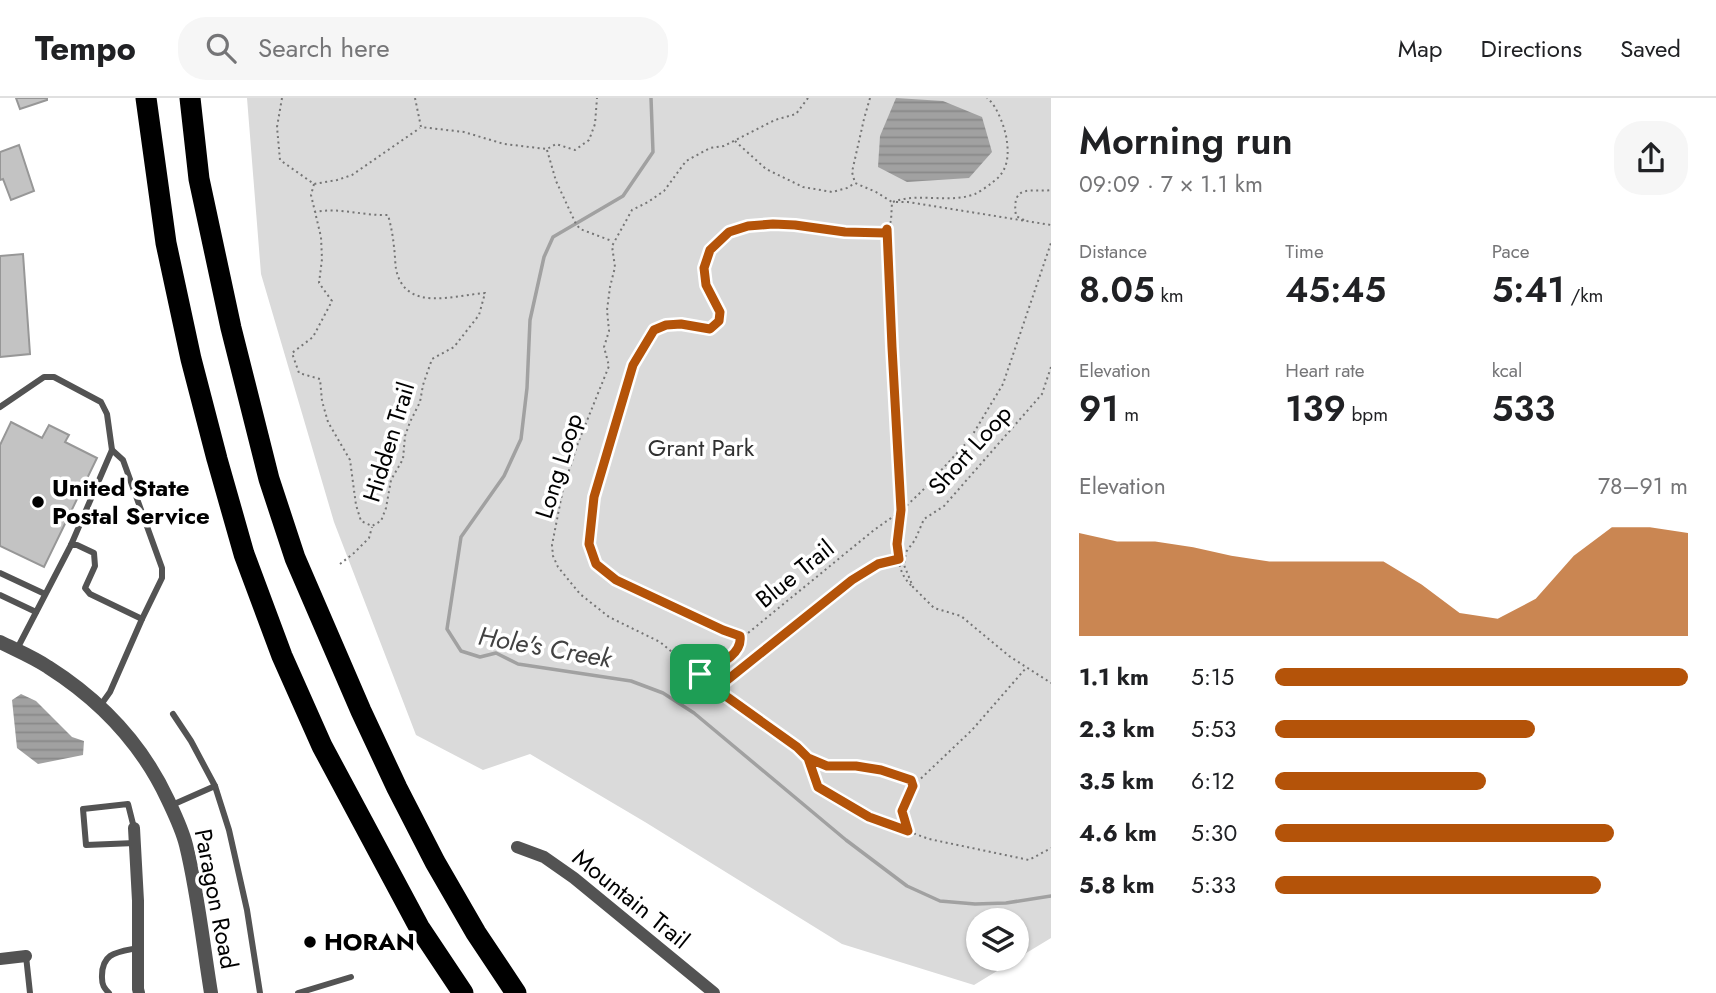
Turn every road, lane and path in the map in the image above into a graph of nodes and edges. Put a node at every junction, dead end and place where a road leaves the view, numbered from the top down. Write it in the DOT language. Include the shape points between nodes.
graph roads {
  1 [pos="146,98"];
  2 [pos="190,98"];
  3 [pos="282,98"];
  4 [pos="415,98"];
  5 [pos="597,98"];
  6 [pos="808,98"];
  7 [pos="870,98"];
  8 [pos="987,98"];
  9 [pos="421,127"];
  10 [pos="734,141"];
  11 [pos="547,149"];
  12 [pos="855,183"];
  13 [pos="314,184"];
  14 [pos="1051,190"];
  15 [pos="892,202"];
  16 [pos="315,212"];
  17 [pos="1027,222"];
  18 [pos="1051,225"];
  19 [pos="887,229"];
  20 [pos="614,242"];
  21 [pos="1051,243"];
  22 [pos="1051,368"];
  23 [pos="0,407"];
  24 [pos="112,450"];
  25 [pos="901,510"];
  26 [pos="372,526"];
  27 [pos="71,545"];
  28 [pos="899,559"];
  29 [pos="340,564"];
  30 [pos="0,573"];
  31 [pos="914,587"];
  32 [pos="45,594"];
  33 [pos="0,595"];
  34 [pos="36,612"];
  35 [pos="142,619"];
  36 [pos="740,636"];
  37 [pos="0,642"];
  38 [pos="16,650"];
  39 [pos="1027,668"];
  40 [pos="700,674"];
  41 [pos="1051,683"];
  42 [pos="716,689"];
  43 [pos="100,706"];
  44 [pos="173,714"];
  45 [pos="808,758"];
  46 [pos="215,786"];
  47 [pos="913,786"];
  48 [pos="171,806"];
  49 [pos="134,828"];
  50 [pos="908,831"];
  51 [pos="135,843"];
  52 [pos="517,847"];
  53 [pos="1051,848"];
  54 [pos="138,948"];
  55 [pos="26,956"];
  56 [pos="0,959"];
  57 [pos="351,977"];
  58 [pos="30,993"];
  59 [pos="109,993"];
  60 [pos="139,993"];
  61 [pos="211,993"];
  62 [pos="260,993"];
  63 [pos="298,993"];
  64 [pos="463,993"];
  65 [pos="516,993"];
  66 [pos="714,993"];
  1 -- 64 [label="highway" via="166,243 216,459 244,554 322,746 419,927"];
  2 -- 65 [label="highway" via="199,180 231,328 269,479 295,558 397,788 475,933"];
  3 -- 13 [label="path" via="277,127 280,160"];
  4 -- 9 [label="path"];
  5 -- 11 [label="path" via="589,140 575,150 556,144"];
  6 -- 10 [label="path, Long Loop" via="796,114"];
  7 -- 12 [label="path" via="852,172"];
  8 -- 15 [label="path" via="1007,136 1001,176 974,194 906,197"];
  9 -- 11 [label="path"];
  9 -- 13 [label="path" via="352,175"];
  10 -- 12 [label="path" via="766,169 803,187 832,192"];
  10 -- 20 [label="path, Long Loop" via="686,161 664,191 632,211"];
  11 -- 20 [label="path" via="576,224"];
  12 -- 15 [label="path"];
  13 -- 16 [label="path, Hidden Trail"];
  14 -- 17 [label="path" via="1029,190 1017,198 1016,216"];
  15 -- 17 [label="path"];
  15 -- 19 [label="path"];
  16 -- 26 [label="path, Hidden Trail" via="322,259 318,283 332,301 313,337 292,353 299,373 320,379 328,422 350,460 361,521"];
  16 -- 26 [label="path, Hidden Trail" via="336,209 388,215 397,273 406,290 426,299 485,293 479,315 454,347 432,359 386,508 381,521"];
  17 -- 18 [label="path"];
  19 -- 25 [label="path"];
  19 -- 36 [label="path, Blue Trail" via="885,233 862,233 773,224 729,232 710,250 704,268 719,321 710,329 681,324 654,330 633,365 594,497 589,544 596,564 616,580"];
  20 -- 40 [label="path, Long Loop" via="604,347 609,366 563,489 552,556 580,594 608,617 660,642"];
  21 -- 25 [label="path, Blue Trail" via="1003,384 970,439"];
  22 -- 31 [label="path, Short Loop" via="1042,394 944,506 924,519 904,565"];
  23 -- 24 [label="lane" via="44,377 54,377 101,402"];
  24 -- 27 [label="lane"];
  24 -- 35 [label="lane" via="123,460 162,568 162,578"];
  25 -- 28 [label="path"];
  25 -- 36 [label="path, Blue Trail"];
  26 -- 29 [label="path" via="369,538"];
  27 -- 32 [label="lane"];
  27 -- 35 [label="lane" via="94,553 95,566 85,588 90,594"];
  28 -- 31 [label="path"];
  28 -- 42 [label="path" via="878,564 852,580"];
  30 -- 32 [label="lane"];
  31 -- 39 [label="path" via="934,608 961,616"];
  32 -- 34 [label="lane"];
  33 -- 34 [label="lane"];
  34 -- 38 [label="lane"];
  35 -- 43 [label="lane"];
  36 -- 40 [label="path" via="736,652"];
  37 -- 38 [label="street, Paragon Road"];
  38 -- 43 [label="street, Paragon Road" via="48,666"];
  39 -- 41 [label="path"];
  39 -- 47 [label="path" via="972,730"];
  40 -- 42 [label="path, Long Loop"];
  42 -- 45 [label="path, Long Loop"];
  43 -- 48 [label="street, Paragon Road" via="147,761"];
  44 -- 46 [label="lane"];
  45 -- 47 [label="path" via="827,766 881,770 911,780"];
  45 -- 50 [label="path, Long Loop" via="818,787 869,817"];
  46 -- 48 [label="lane"];
  46 -- 62 [label="lane" via="247,909"];
  47 -- 50 [label="path" via="902,811"];
  48 -- 61 [label="street, Paragon Road" via="193,878"];
  49 -- 51 [label="street"];
  49 -- 51 [label="lane" via="128,804 83,809 86,845"];
  50 -- 53 [label="path, Long Loop" via="1029,860"];
  51 -- 54 [label="street"];
  52 -- 66 [label="street, Mountain Trail" via="544,857 567,873"];
  54 -- 59 [label="lane" via="108,956 102,984"];
  54 -- 60 [label="street"];
  55 -- 56 [label="street"];
  55 -- 58 [label="lane"];
  57 -- 63 [label="lane"];
}
